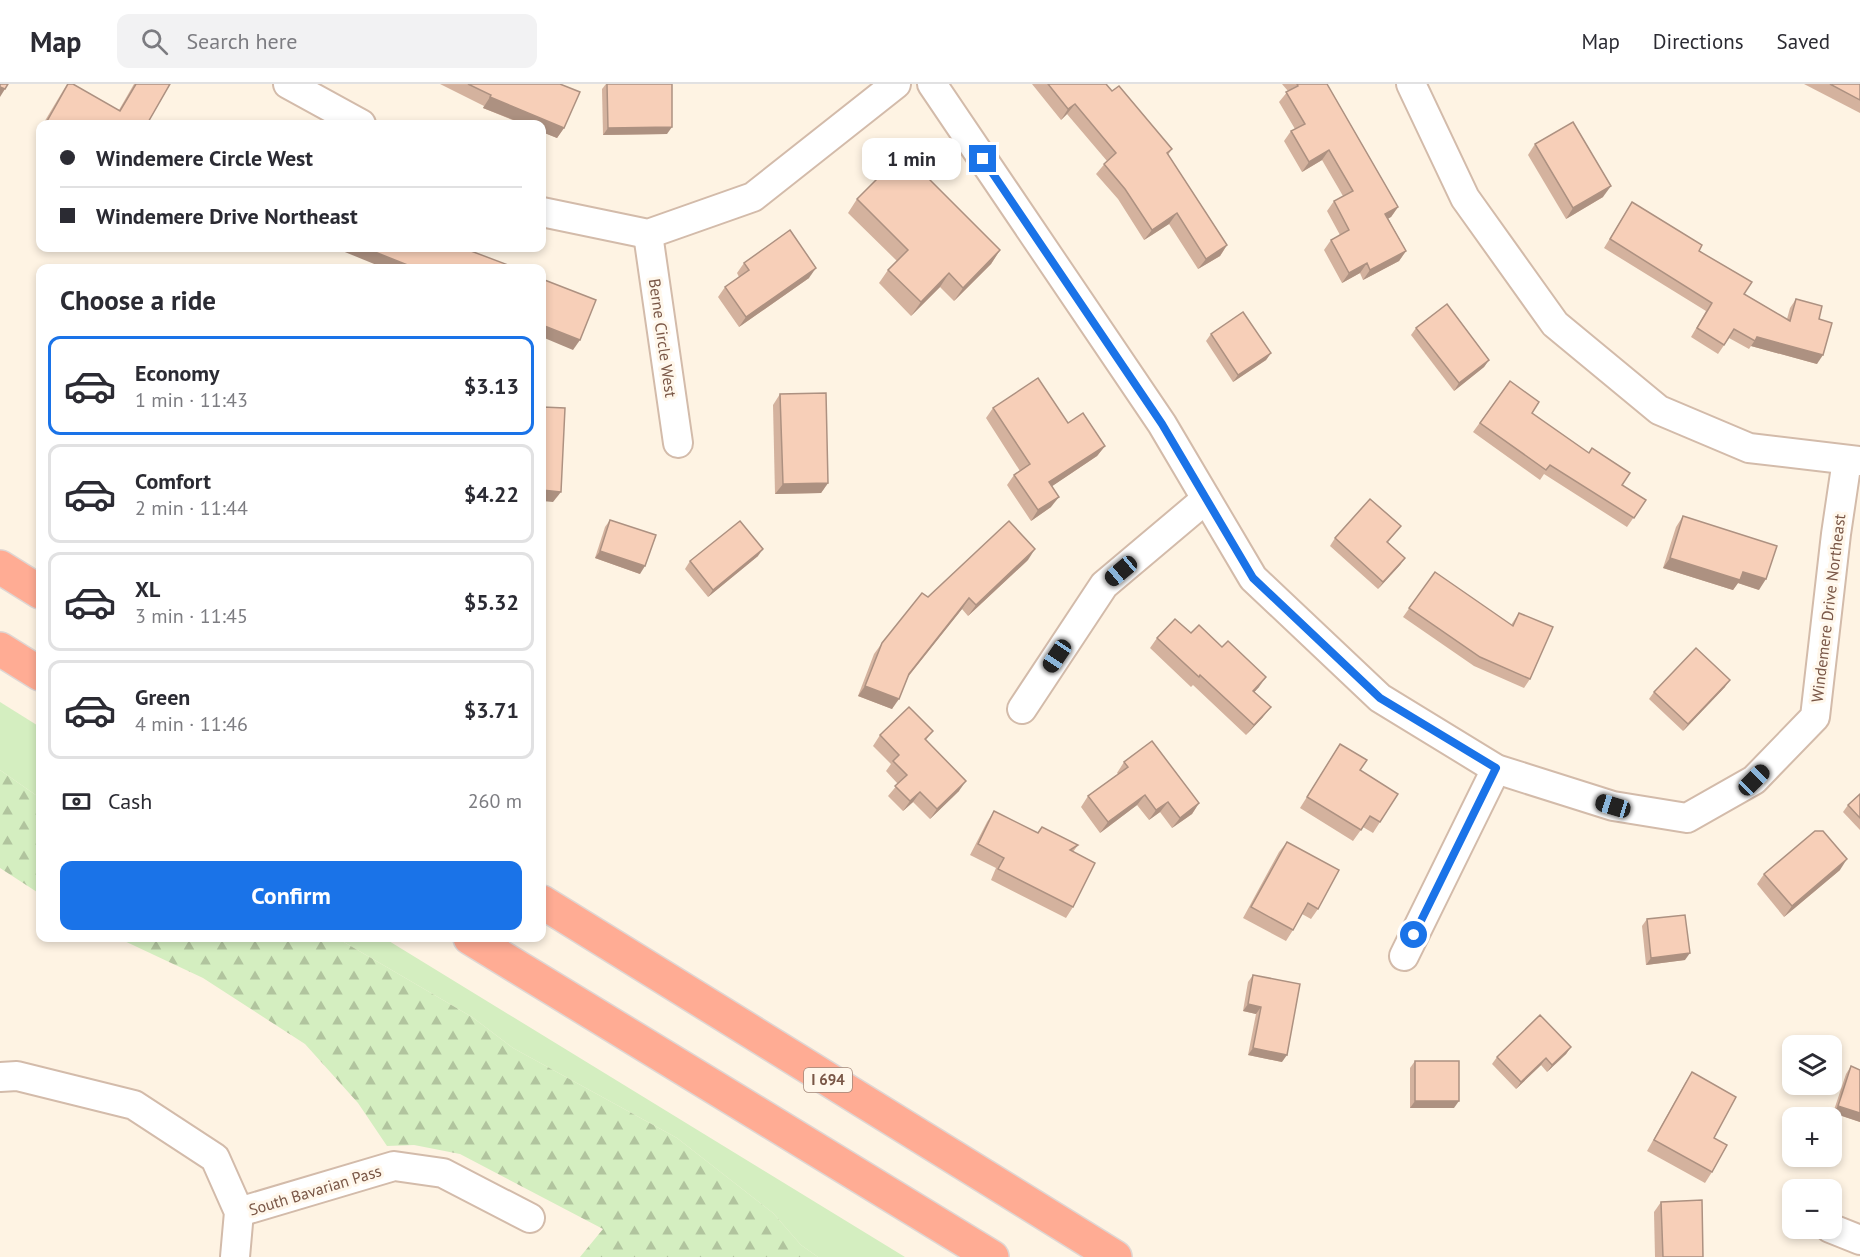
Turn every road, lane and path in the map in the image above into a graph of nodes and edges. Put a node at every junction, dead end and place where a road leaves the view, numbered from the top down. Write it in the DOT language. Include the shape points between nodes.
graph roads {
  1 [pos="288,84"];
  2 [pos="896,84"];
  3 [pos="932,84"];
  4 [pos="1411,84"];
  5 [pos="354,120"];
  6 [pos="546,213"];
  7 [pos="648,234"];
  8 [pos="678,443"];
  9 [pos="1854,461"];
  10 [pos="1206,498"];
  11 [pos="0,567"];
  12 [pos="36,590"];
  13 [pos="0,649"];
  14 [pos="36,672"];
  15 [pos="1022,709"];
  16 [pos="1496,768"];
  17 [pos="546,904"];
  18 [pos="478,942"];
  19 [pos="1404,956"];
  20 [pos="0,1077"];
  21 [pos="239,1212"];
  22 [pos="530,1218"];
  23 [pos="1842,1233"];
  24 [pos="1860,1240"];
  25 [pos="235,1257"];
  26 [pos="992,1257"];
  27 [pos="1115,1257"];
  1 -- 5 [label="street"];
  2 -- 7 [label="street" via="753,197"];
  3 -- 10 [label="street, Windemere Drive Northeast" via="1162,424"];
  4 -- 9 [label="street" via="1465,198 1555,324 1659,410 1749,448"];
  6 -- 7 [label="street"];
  7 -- 8 [label="street, Berne Circle West"];
  9 -- 16 [label="street, Windemere Drive Northeast" via="1836,534 1815,717 1754,780 1687,818 1613,806"];
  10 -- 15 [label="street" via="1104,585"];
  10 -- 16 [label="street, Windemere Drive Northeast" via="1253,578 1380,698"];
  11 -- 12 [label="highway"];
  13 -- 14 [label="highway"];
  16 -- 19 [label="street"];
  17 -- 27 [label="highway, I 694"];
  18 -- 26 [label="highway"];
  20 -- 21 [label="street, South Bavarian Pass" via="17,1076 134,1105 215,1158"];
  21 -- 22 [label="street, South Bavarian Pass" via="394,1166 443,1173"];
  21 -- 25 [label="street"];
  23 -- 24 [label="street"];
}
